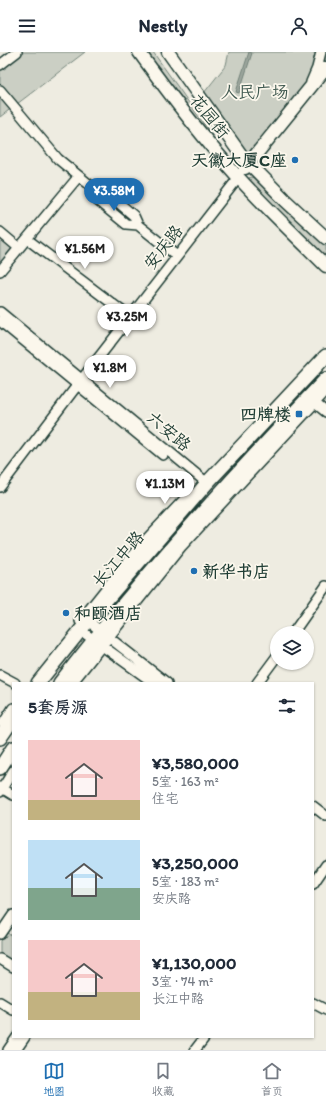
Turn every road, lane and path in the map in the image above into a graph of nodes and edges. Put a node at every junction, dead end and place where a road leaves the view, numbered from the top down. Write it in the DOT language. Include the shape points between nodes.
graph roads {
  1 [pos="17,52"];
  2 [pos="139,52"];
  3 [pos="160,52"];
  4 [pos="168,52"];
  5 [pos="321,52"];
  6 [pos="0,65"];
  7 [pos="326,68"];
  8 [pos="0,90"];
  9 [pos="305,94"];
  10 [pos="248,163"];
  11 [pos="79,176"];
  12 [pos="238,178"];
  13 [pos="0,232"];
  14 [pos="326,238"];
  15 [pos="27,239"];
  16 [pos="19,248"];
  17 [pos="177,256"];
  18 [pos="326,266"];
  19 [pos="0,272"];
  20 [pos="0,312"];
  21 [pos="130,317"];
  22 [pos="0,321"];
  23 [pos="326,350"];
  24 [pos="326,356"];
  25 [pos="326,380"];
  26 [pos="80,382"];
  27 [pos="326,391"];
  28 [pos="311,401"];
  29 [pos="326,412"];
  30 [pos="203,484"];
  31 [pos="0,487"];
  32 [pos="326,586"];
  33 [pos="84,626"];
  34 [pos="298,626"];
  35 [pos="101,638"];
  36 [pos="270,666"];
  37 [pos="0,675"];
  38 [pos="13,682"];
  39 [pos="32,682"];
  40 [pos="39,682"];
  41 [pos="61,682"];
  42 [pos="73,682"];
  43 [pos="153,682"];
  44 [pos="166,682"];
  45 [pos="259,682"];
  46 [pos="12,709"];
  47 [pos="12,720"];
  48 [pos="0,727"];
  49 [pos="0,738"];
  50 [pos="12,750"];
  51 [pos="0,768"];
  52 [pos="12,772"];
  53 [pos="1,789"];
  54 [pos="12,794"];
  55 [pos="314,802"];
  56 [pos="314,807"];
  57 [pos="326,810"];
  58 [pos="326,816"];
  59 [pos="326,865"];
  60 [pos="314,883"];
  61 [pos="12,916"];
  62 [pos="0,934"];
  63 [pos="0,960"];
  64 [pos="12,966"];
  65 [pos="0,1002"];
  66 [pos="314,1004"];
  67 [pos="12,1009"];
  68 [pos="326,1010"];
  69 [pos="16,1038"];
  70 [pos="24,1038"];
  71 [pos="203,1038"];
  72 [pos="0,1048"];
  73 [pos="3,1050"];
  74 [pos="8,1050"];
  75 [pos="16,1050"];
  76 [pos="195,1050"];
  1 -- 6 [label="street"];
  2 -- 12 [label="main road, 花园街"];
  3 -- 10 [label="main road, 花园街" via="233,154"];
  4 -- 10 [label="main road, 花园街"];
  5 -- 9 [label="street"];
  7 -- 9 [label="main road, 安庆路"];
  8 -- 11 [label="street" via="58,159"];
  9 -- 10 [label="main road, 安庆路"];
  10 -- 12 [label="main road, 安庆路"];
  10 -- 14 [label="main road, 花园街"];
  11 -- 15 [label="street"];
  11 -- 17 [label="street" via="96,190 98,200 126,224 138,226"];
  12 -- 17 [label="street, 安庆路"];
  12 -- 18 [label="main road, 花园街"];
  13 -- 16 [label="street"];
  15 -- 16 [label="street"];
  15 -- 21 [label="street"];
  16 -- 19 [label="street"];
  17 -- 21 [label="street, 安庆路"];
  20 -- 26 [label="street, 六安路"];
  21 -- 26 [label="street, 安庆路"];
  22 -- 26 [label="street, 六安路"];
  23 -- 30 [label="street"];
  24 -- 30 [label="highway, 长江中路"];
  25 -- 28 [label="highway, 长江中路"];
  26 -- 30 [label="street, 六安路"];
  26 -- 31 [label="street, 安庆路"];
  27 -- 28 [label="street"];
  28 -- 29 [label="street"];
  28 -- 35 [label="highway, 长江中路" via="193,523"];
  30 -- 33 [label="highway, 长江中路"];
  30 -- 39 [label="street" via="139,547"];
  32 -- 34 [label="street"];
  33 -- 35 [label="street"];
  33 -- 40 [label="highway, 长江中路"];
  35 -- 41 [label="highway, 长江中路"];
  35 -- 42 [label="street"];
  35 -- 43 [label="street"];
  35 -- 44 [label="street"];
  36 -- 45 [label="street"];
  37 -- 38 [label="street"];
  46 -- 48 [label="street"];
  47 -- 49 [label="highway"];
  50 -- 51 [label="highway"];
  52 -- 53 [label="street"];
  53 -- 54 [label="street"];
  55 -- 57 [label="street"];
  56 -- 58 [label="street"];
  59 -- 60 [label="street"];
  61 -- 62 [label="street"];
  63 -- 64 [label="street"];
  65 -- 67 [label="street"];
  66 -- 68 [label="street"];
  69 -- 74 [label="street"];
  70 -- 75 [label="street"];
  71 -- 76 [label="street"];
  72 -- 73 [label="street"];
}
